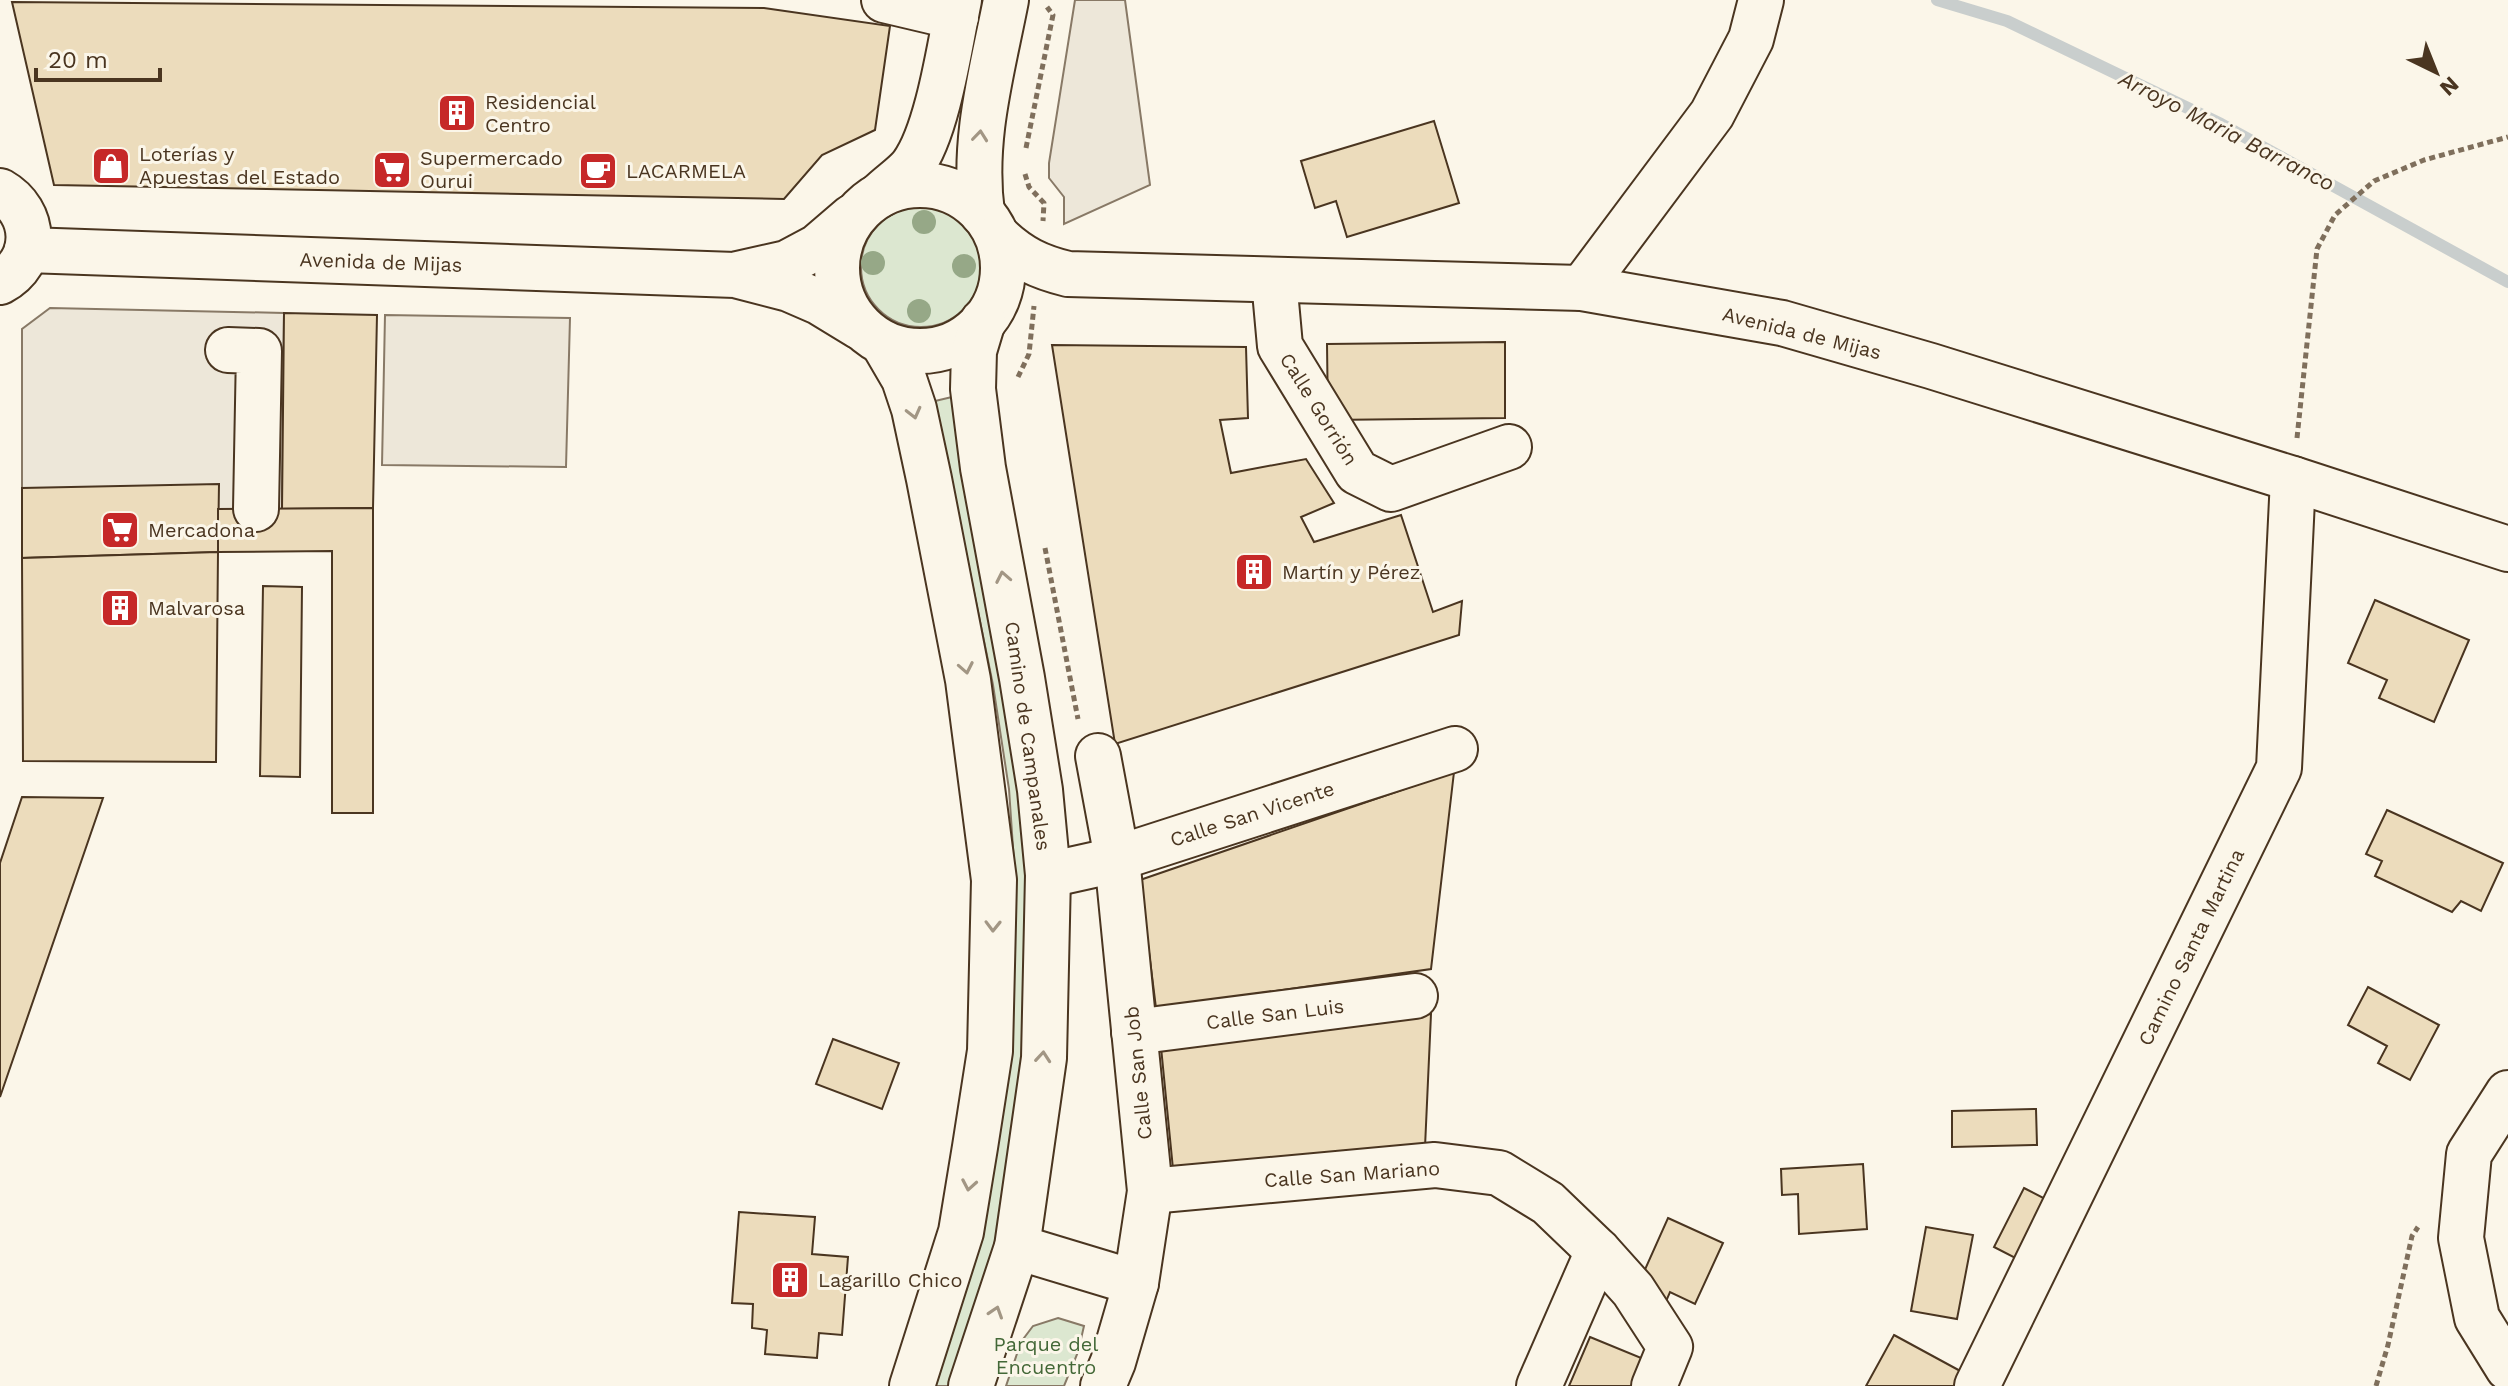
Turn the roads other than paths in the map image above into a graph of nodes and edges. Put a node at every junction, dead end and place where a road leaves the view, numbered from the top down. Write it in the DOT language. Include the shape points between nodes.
graph roads {
  1 [pos="884,0"];
  2 [pos="1761,0"];
  3 [pos="1025,2"];
  4 [pos="958,8"];
  5 [pos="0,191"];
  6 [pos="869,204"];
  7 [pos="990,225"];
  8 [pos="14,266"];
  9 [pos="1068,274"];
  10 [pos="735,275"];
  11 [pos="1274,280"];
  12 [pos="1582,288"];
  13 [pos="986,318"];
  14 [pos="872,335"];
  15 [pos="228,350"];
  16 [pos="1509,447"];
  17 [pos="2293,479"];
  18 [pos="256,509"];
  19 [pos="2508,549"];
  20 [pos="1455,749"];
  21 [pos="1098,756"];
  22 [pos="1117,858"];
  23 [pos="1048,875"];
  24 [pos="1415,996"];
  25 [pos="1134,1032"];
  26 [pos="2508,1093"];
  27 [pos="1150,1191"];
  28 [pos="1017,1247"];
  29 [pos="1598,1251"];
  30 [pos="1136,1283"];
  31 [pos="1662,1367"];
  32 [pos="2508,1368"];
  33 [pos="912,1386"];
  34 [pos="971,1386"];
  35 [pos="1103,1386"];
  36 [pos="1539,1386"];
  37 [pos="1977,1386"];
  1 -- 4 [label="street"];
  2 -- 12 [label="street" via="1751,39 1712,114"];
  7 -- 3 [label="street, one-way" via="978,181 983,107"];
  4 -- 6 [label="street, Avenida de Mijas" via="928,133 912,165"];
  5 -- 8 [label="street" via="14,200 28,225"];
  6 -- 7 [label="street" via="907,186 933,186 957,193"];
  6 -- 10 [label="street, Avenida de Mijas" via="817,247 787,263"];
  6 -- 14 [label="street" via="844,234 837,283 846,307"];
  7 -- 9 [label="street, Avenida de Mijas" via="1017,255"];
  7 -- 13 [label="street" via="1003,259 1002,281"];
  8 -- 10 [label="street, Avenida de Mijas"];
  9 -- 11 [label="street, Avenida de Mijas"];
  9 -- 13 [label="street, Avenida de Mijas" via="1036,286"];
  10 -- 14 [label="street, Avenida de Mijas" via="819,302"];
  11 -- 12 [label="street, Avenida de Mijas"];
  11 -- 16 [label="street, Calle Gorrión" via="1280,346 1357,472 1391,489"];
  12 -- 17 [label="street, Avenida de Mijas" via="1782,323"];
  13 -- 14 [label="street" via="962,339 937,349 910,351"];
  23 -- 13 [label="street, Camino de Campanales, one-way" via="1036,762 973,389 974,351"];
  14 -- 33 [label="street, one-way" via="904,379 929,479 968,680 994,880 990,1051 973,1161 961,1232"];
  15 -- 18 [label="street" via="259,351"];
  17 -- 19 [label="street, Avenida de Mijas"];
  17 -- 37 [label="street, Camino Santa Martina" via="2279,768"];
  20 -- 22 [label="street, Calle San Vicente"];
  21 -- 22 [label="street, Calle San Job"];
  22 -- 23 [label="street, Calle San Vicente"];
  22 -- 25 [label="street, Calle San Job"];
  28 -- 23 [label="street, Camino de Campanales, one-way" via="1044,1058"];
  24 -- 25 [label="street, Calle San Luis"];
  25 -- 27 [label="street, Calle San Job"];
  26 -- 32 [label="street" via="2469,1154 2461,1238 2477,1318"];
  27 -- 29 [label="street, Calle San Mariano" via="1435,1165 1499,1173 1548,1203"];
  27 -- 30 [label="street, Calle San Job"];
  28 -- 30 [label="street"];
  34 -- 28 [label="street, Camino de Campanales, one-way"];
  29 -- 31 [label="street, Calle San Mariano" via="1633,1290"];
  29 -- 36 [label="street"];
  30 -- 35 [label="street, Calle San Job"];
}
